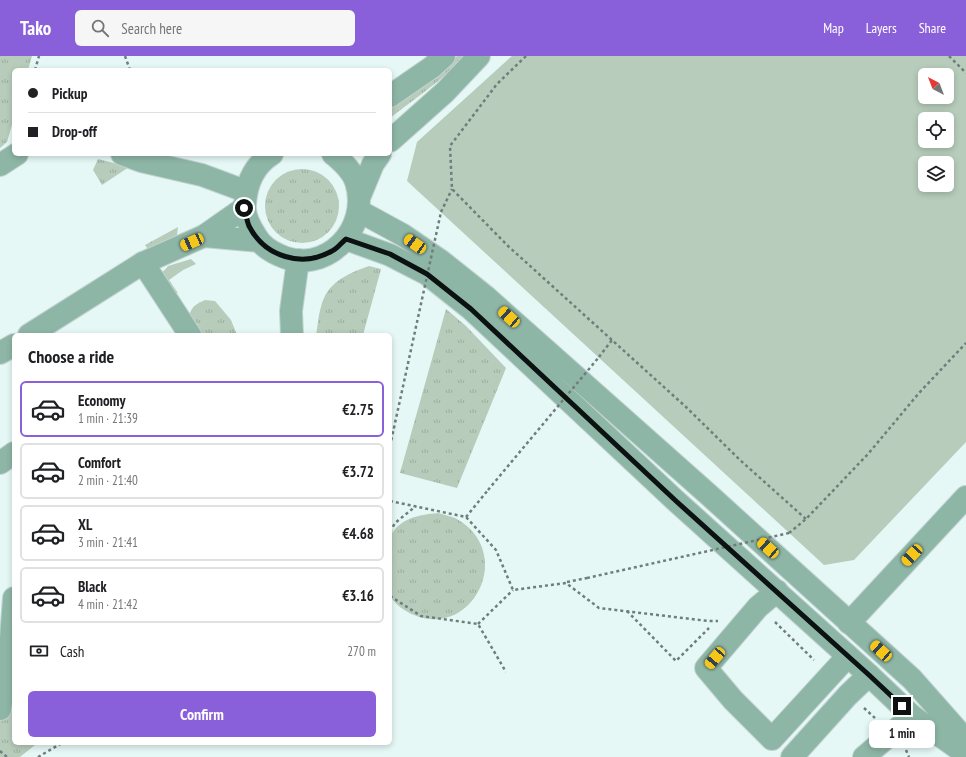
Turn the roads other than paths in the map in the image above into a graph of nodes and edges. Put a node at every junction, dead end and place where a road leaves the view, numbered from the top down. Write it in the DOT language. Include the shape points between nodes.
graph roads {
  1 [pos="444,56"];
  2 [pos="479,56"];
  3 [pos="392,95"];
  4 [pos="392,139"];
  5 [pos="14,156"];
  6 [pos="127,156"];
  7 [pos="269,156"];
  8 [pos="335,156"];
  9 [pos="378,156"];
  10 [pos="0,165"];
  11 [pos="245,200"];
  12 [pos="359,205"];
  13 [pos="204,236"];
  14 [pos="346,239"];
  15 [pos="259,241"];
  16 [pos="298,260"];
  17 [pos="143,263"];
  18 [pos="32,333"];
  19 [pos="189,333"];
  20 [pos="292,333"];
  21 [pos="12,346"];
  22 [pos="0,353"];
  23 [pos="12,454"];
  24 [pos="0,463"];
  25 [pos="966,497"];
  26 [pos="777,591"];
  27 [pos="12,598"];
  28 [pos="0,604"];
  29 [pos="850,622"];
  30 [pos="12,624"];
  31 [pos="848,656"];
  32 [pos="869,675"];
  33 [pos="0,709"];
  34 [pos="912,716"];
  35 [pos="966,740"];
  36 [pos="966,754"];
  37 [pos="792,757"];
  38 [pos="864,757"];
  1 -- 3 [label="street"];
  2 -- 4 [label="street" via="445,92"];
  5 -- 10 [label="street"];
  6 -- 11 [label="street" via="202,175"];
  7 -- 11 [label="street" via="252,173"];
  8 -- 12 [label="street" via="347,166 356,181"];
  9 -- 12 [label="street" via="372,164"];
  11 -- 13 [label="street"];
  11 -- 15 [label="street" via="249,226"];
  12 -- 14 [label="street" via="354,226"];
  12 -- 29 [label="street" via="441,261 485,296"];
  13 -- 15 [label="street"];
  13 -- 17 [label="street"];
  14 -- 16 [label="street" via="332,251 316,258"];
  14 -- 26 [label="street" via="390,254 427,274 471,309 676,501"];
  15 -- 16 [label="street" via="270,251"];
  16 -- 20 [label="street" via="291,311"];
  17 -- 18 [label="street"];
  17 -- 19 [label="street"];
  21 -- 22 [label="street"];
  23 -- 24 [label="street"];
  25 -- 29 [label="street"];
  26 -- 31 [label="street"];
  26 -- 31 [label="street" via="758,607 706,668 733,700 772,739"];
  27 -- 28 [label="street"];
  29 -- 35 [label="street" via="912,679"];
  30 -- 33 [label="street"];
  31 -- 32 [label="street"];
  32 -- 34 [label="street"];
  32 -- 37 [label="street"];
  34 -- 36 [label="street"];
  34 -- 38 [label="street"];
}
